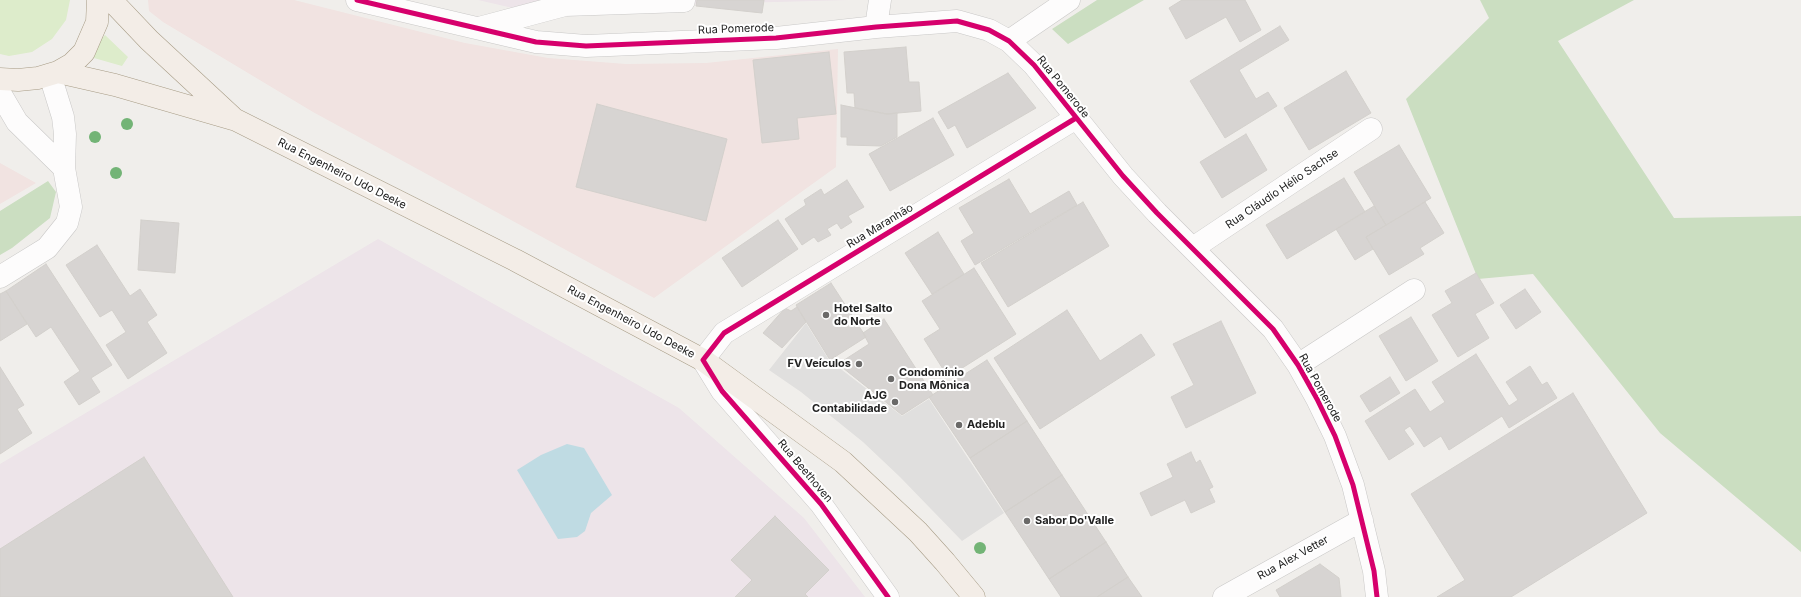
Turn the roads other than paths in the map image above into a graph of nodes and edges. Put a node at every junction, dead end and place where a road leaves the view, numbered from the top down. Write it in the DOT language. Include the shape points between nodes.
graph roads {
  1 [pos="98,0"];
  2 [pos="111,0"];
  3 [pos="357,0"];
  4 [pos="880,0"];
  5 [pos="1069,0"];
  6 [pos="684,1"];
  7 [pos="876,27"];
  8 [pos="476,29"];
  9 [pos="1009,41"];
  10 [pos="54,73"];
  11 [pos="0,79"];
  12 [pos="0,93"];
  13 [pos="1076,118"];
  14 [pos="236,120"];
  15 [pos="1371,129"];
  16 [pos="64,168"];
  17 [pos="1193,248"];
  18 [pos="0,277"];
  19 [pos="1414,290"];
  20 [pos="703,360"];
  21 [pos="1298,365"];
  22 [pos="1362,520"];
  23 [pos="888,597"];
  24 [pos="974,597"];
  25 [pos="1224,597"];
  26 [pos="1377,597"];
  1 -- 10 [label="main road" via="97,22 84,52 72,64"];
  2 -- 14 [label="main road, Rua Engenheiro Udo Deeke" via="149,40"];
  3 -- 8 [label="street, Rua Pomerode"];
  4 -- 7 [label="street"];
  5 -- 9 [label="street"];
  6 -- 8 [label="street" via="565,5"];
  7 -- 8 [label="street, Rua Pomerode" via="776,38 586,46 536,42"];
  7 -- 9 [label="street, Rua Pomerode" via="957,20 989,30"];
  9 -- 13 [label="street, Rua Pomerode" via="1034,65"];
  10 -- 11 [label="main road, Rua Engenheiro Udo Deeke" via="18,80"];
  10 -- 14 [label="main road, Rua Engenheiro Udo Deeke" via="115,85"];
  10 -- 16 [label="street" via="65,134"];
  12 -- 16 [label="street" via="17,122"];
  13 -- 17 [label="street, Rua Pomerode" via="1123,176"];
  13 -- 20 [label="street, Rua Maranhão" via="724,334"];
  14 -- 20 [label="main road, Rua Engenheiro Udo Deeke" via="515,260"];
  15 -- 17 [label="street, Rua Cláudio Hélio Sachse"];
  16 -- 18 [label="street" via="71,207 67,223 47,248"];
  17 -- 21 [label="street, Rua Pomerode" via="1272,329"];
  19 -- 21 [label="street"];
  20 -- 23 [label="street, Rua Beethoven" via="722,391 821,504"];
  20 -- 24 [label="main road, Rua Engenheiro Udo Deeke" via="843,462 918,532"];
  21 -- 22 [label="street, Rua Pomerode" via="1335,436"];
  22 -- 25 [label="street, Rua Alex Vetter"];
  22 -- 26 [label="street, Rua Pomerode" via="1374,571"];
}
